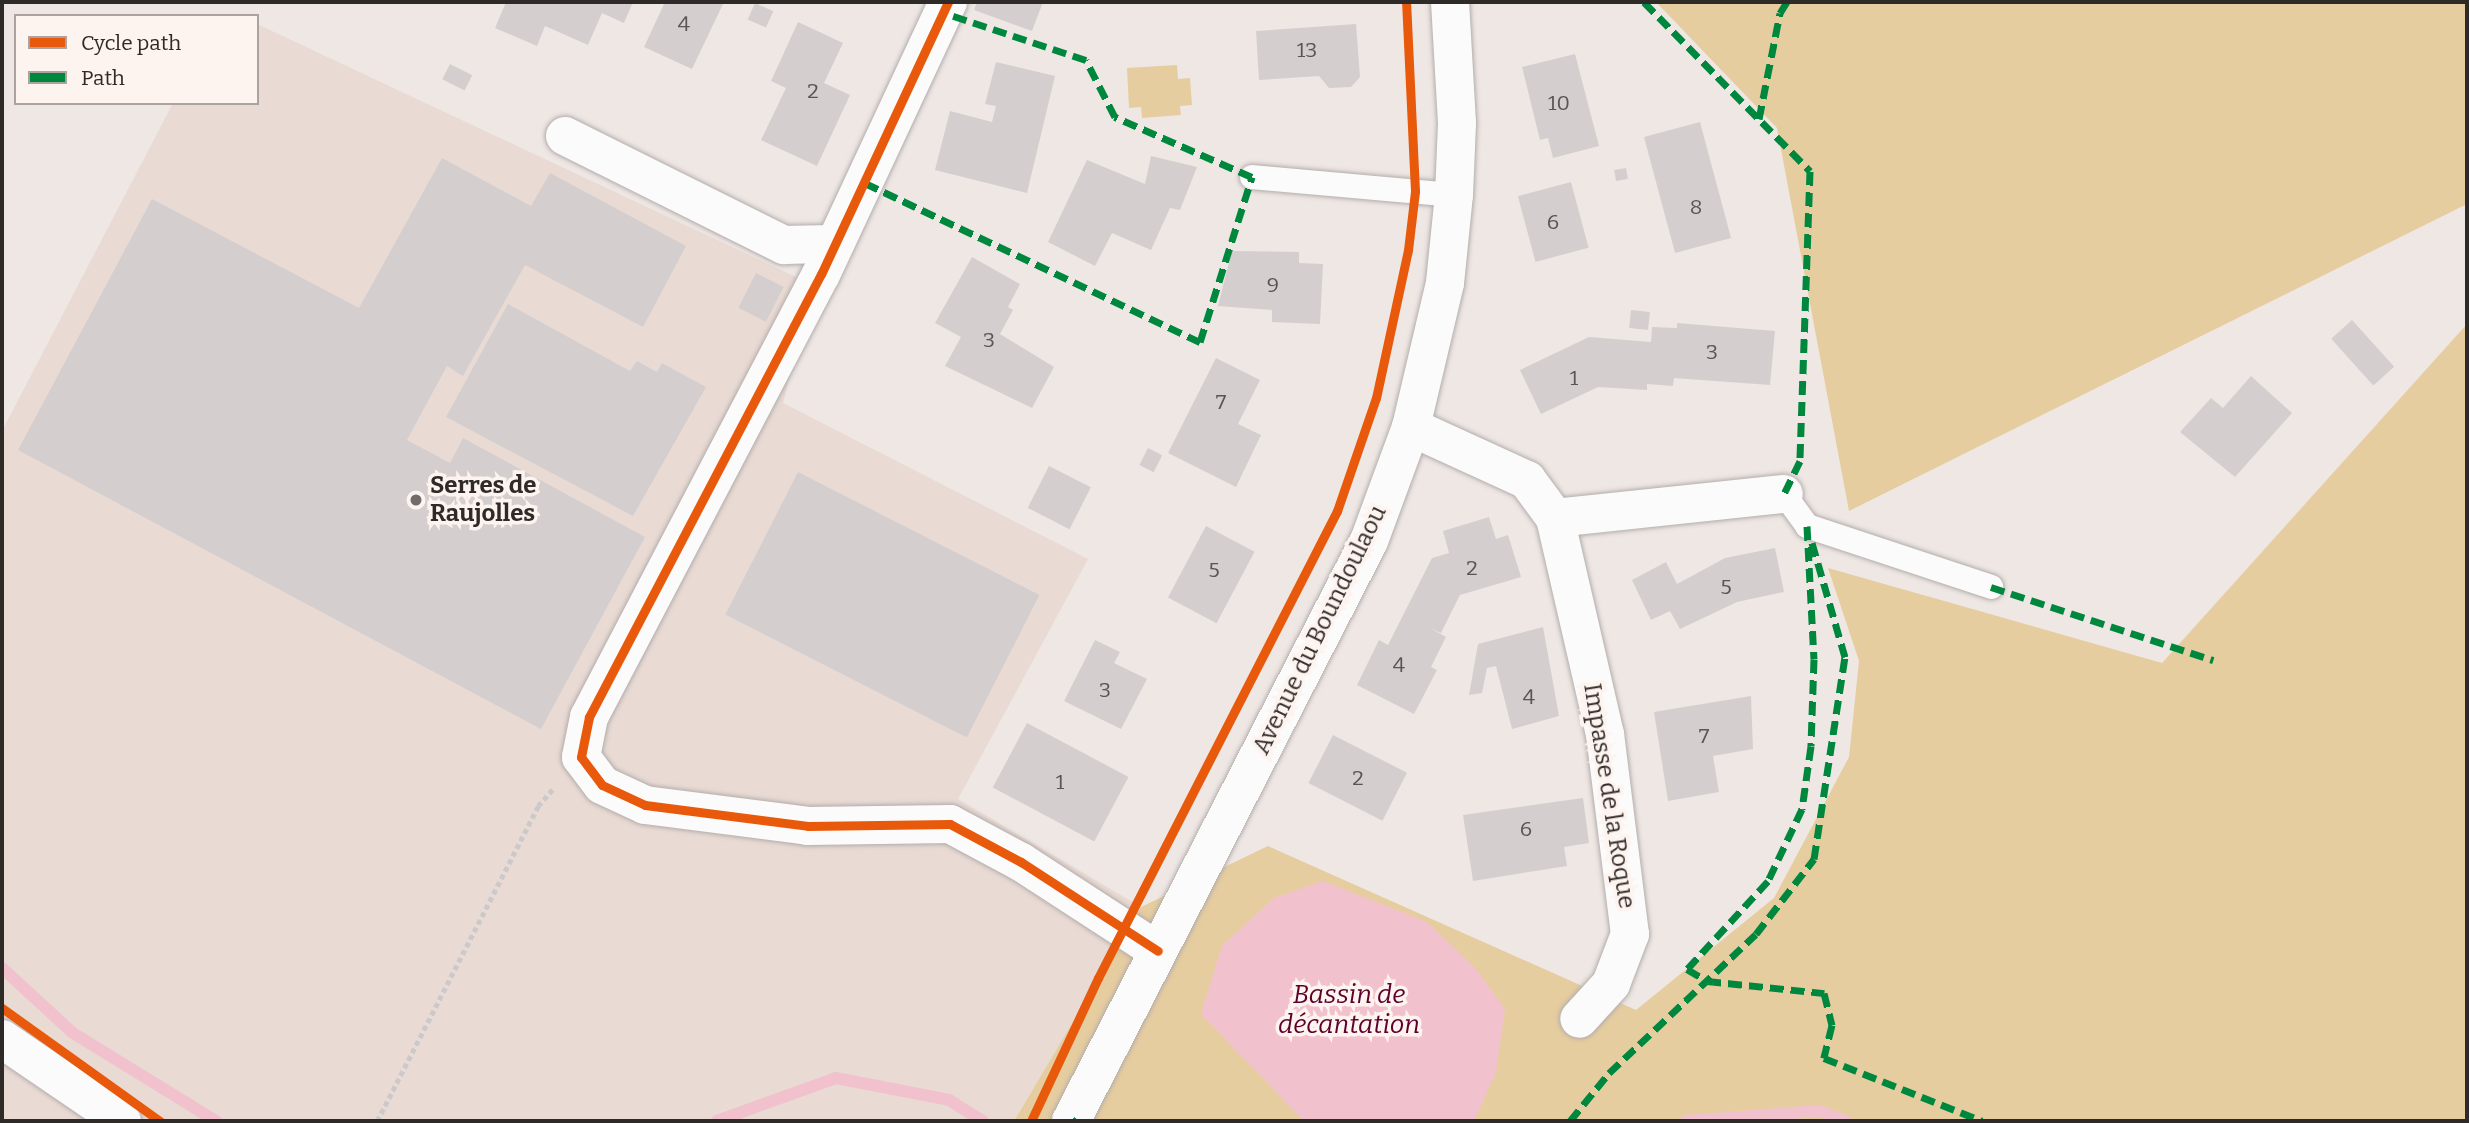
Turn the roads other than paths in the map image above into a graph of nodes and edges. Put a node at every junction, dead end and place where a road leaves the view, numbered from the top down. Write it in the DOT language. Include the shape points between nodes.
graph roads {
  1 [pos="948,2"];
  2 [pos="1450,2"];
  3 [pos="565,136"];
  4 [pos="1252,177"];
  5 [pos="1454,195"];
  6 [pos="832,244"];
  7 [pos="1412,428"];
  8 [pos="1784,494"];
  9 [pos="1555,518"];
  10 [pos="1991,587"];
  11 [pos="1158,951"];
  12 [pos="1579,1019"];
  13 [pos="2,1039"];
  14 [pos="1071,1120"];
  15 [pos="122,1121"];
  1 -- 6 [label="street"];
  2 -- 5 [label="street, Avenue du Boundoulaou" via="1457,123"];
  3 -- 6 [label="street" via="784,245"];
  4 -- 5 [label="lane"];
  5 -- 7 [label="street, Avenue du Boundoulaou" via="1446,283"];
  6 -- 11 [label="street" via="821,274 589,717 582,757 602,785 645,805 808,826 950,824 1021,862"];
  7 -- 9 [label="street, Impasse de la Roque" via="1527,480"];
  7 -- 11 [label="street, Avenue du Boundoulaou" via="1369,541"];
  8 -- 9 [label="street"];
  8 -- 10 [label="lane" via="1807,526"];
  9 -- 12 [label="street, Impasse de la Roque" via="1605,734 1630,934 1611,984"];
  11 -- 14 [label="street, Avenue du Boundoulaou"];
  13 -- 15 [label="street"];
}
